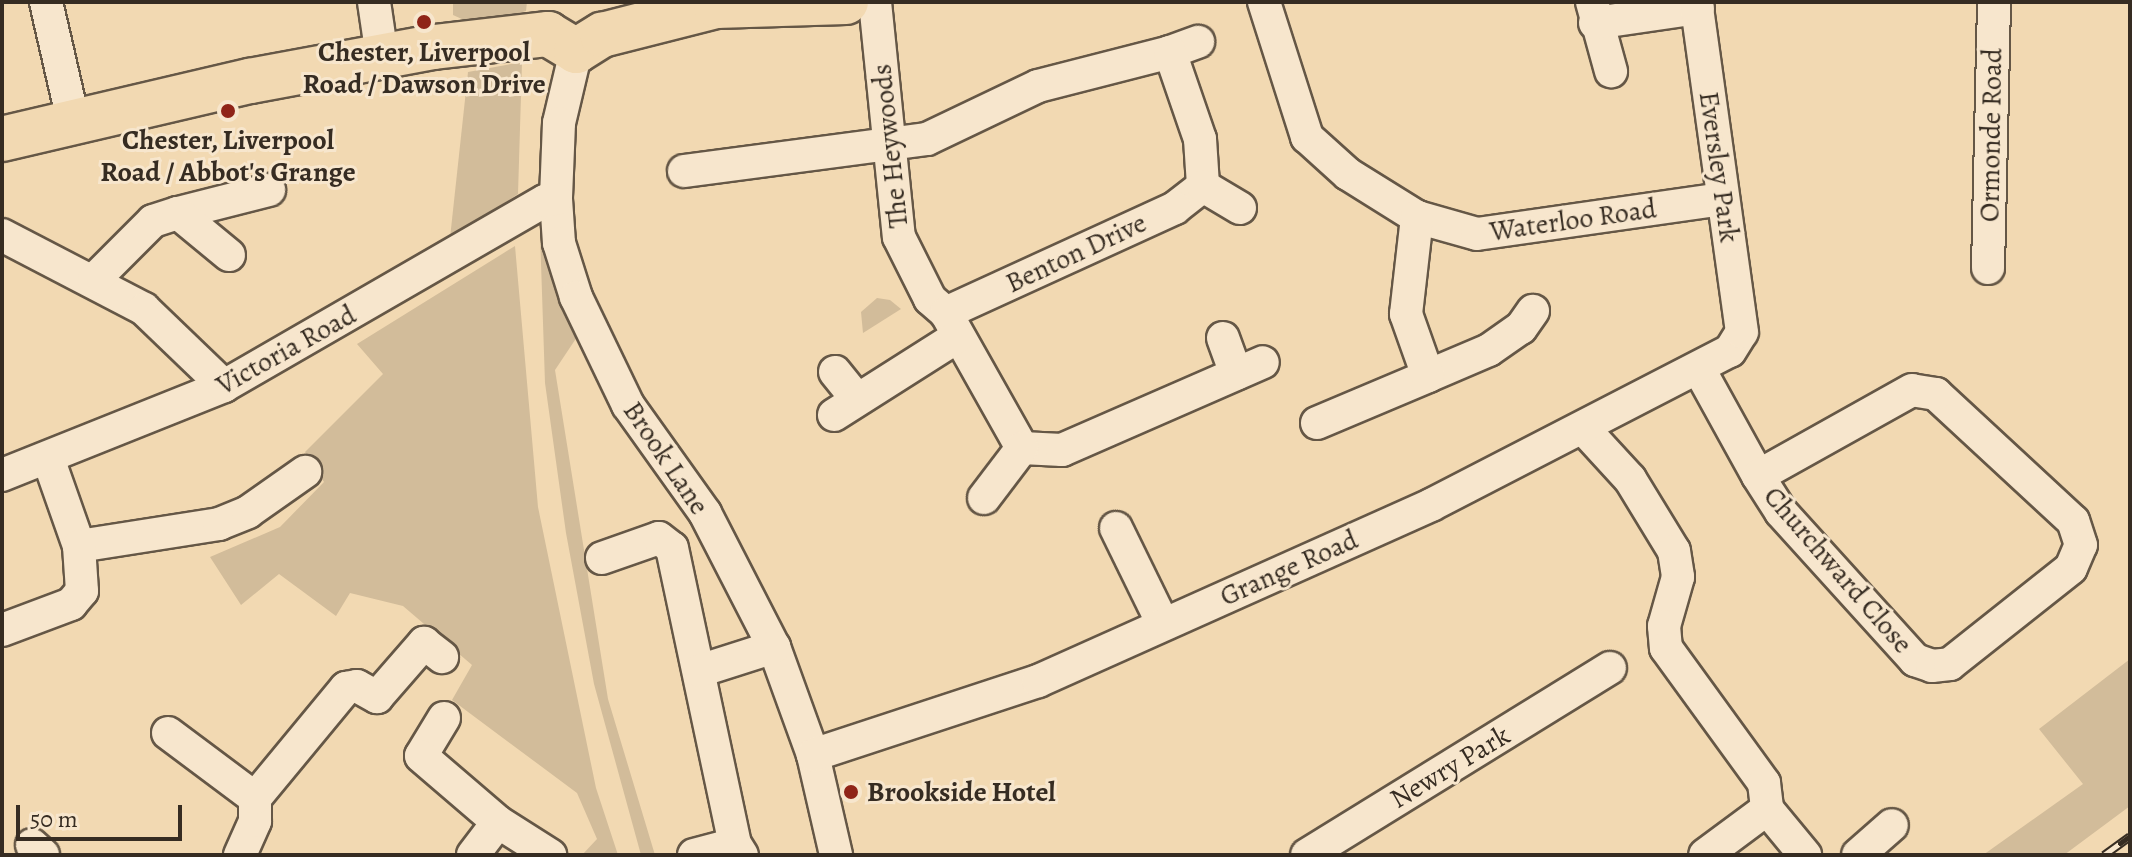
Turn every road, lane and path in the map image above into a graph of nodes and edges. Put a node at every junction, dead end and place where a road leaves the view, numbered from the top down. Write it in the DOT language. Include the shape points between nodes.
graph roads {
  1 [pos="46,2"];
  2 [pos="374,2"];
  3 [pos="846,2"];
  4 [pos="875,2"];
  5 [pos="1264,2"];
  6 [pos="1994,2"];
  7 [pos="1697,5"];
  8 [pos="1593,12"];
  9 [pos="562,43"];
  10 [pos="382,56"];
  11 [pos="1611,71"];
  12 [pos="73,120"];
  13 [pos="2,139"];
  14 [pos="891,144"];
  15 [pos="684,171"];
  16 [pos="1203,186"];
  17 [pos="269,190"];
  18 [pos="1722,199"];
  19 [pos="550,200"];
  20 [pos="1240,208"];
  21 [pos="178,213"];
  22 [pos="1417,217"];
  23 [pos="2,235"];
  24 [pos="229,255"];
  25 [pos="1988,268"];
  26 [pos="94,280"];
  27 [pos="1533,311"];
  28 [pos="951,325"];
  29 [pos="1742,332"];
  30 [pos="1223,338"];
  31 [pos="1699,369"];
  32 [pos="835,372"];
  33 [pos="1428,376"];
  34 [pos="224,386"];
  35 [pos="1317,423"];
  36 [pos="1584,429"];
  37 [pos="1022,448"];
  38 [pos="48,458"];
  39 [pos="305,472"];
  40 [pos="2,475"];
  41 [pos="1758,476"];
  42 [pos="984,498"];
  43 [pos="1116,528"];
  44 [pos="79,546"];
  45 [pos="602,558"];
  46 [pos="1163,624"];
  47 [pos="2,630"];
  48 [pos="774,647"];
  49 [pos="442,657"];
  50 [pos="699,671"];
  51 [pos="1604,684"];
  52 [pos="444,718"];
  53 [pos="168,733"];
  54 [pos="813,755"];
  55 [pos="255,798"];
  56 [pos="1767,809"];
  57 [pos="498,822"];
  58 [pos="1892,825"];
  59 [pos="738,850"];
  60 [pos="252,851"];
  61 [pos="1311,854"];
  62 [pos="473,855"];
  63 [pos="550,855"];
  64 [pos="694,855"];
  65 [pos="836,855"];
  66 [pos="1705,855"];
  67 [pos="1805,855"];
  68 [pos="1858,855"];
  1 -- 12 [label="street"];
  2 -- 10 [label="street"];
  3 -- 9 [label="highway" via="716,6"];
  4 -- 14 [label="street, The Heywoods"];
  5 -- 22 [label="street, Waterloo Road" via="1307,137 1348,174"];
  6 -- 25 [label="street, Ormonde Road"];
  7 -- 8 [label="street"];
  7 -- 18 [label="street, Eversley Park"];
  8 -- 11 [label="street"];
  9 -- 10 [label="highway" via="434,47"];
  9 -- 19 [label="street, Brook Lane"];
  10 -- 12 [label="highway"];
  12 -- 13 [label="highway"];
  14 -- 15 [label="street"];
  14 -- 16 [label="street" via="927,139 1038,86 1184,47"];
  14 -- 28 [label="street, The Heywoods" via="899,237 930,299"];
  16 -- 20 [label="street"];
  16 -- 28 [label="street, Benton Drive" via="1175,208"];
  17 -- 21 [label="street"];
  18 -- 22 [label="street, Waterloo Road" via="1477,234"];
  18 -- 29 [label="street, Eversley Park"];
  19 -- 34 [label="street, Victoria Road"];
  19 -- 48 [label="street, Brook Lane" via="576,297 621,391 705,513"];
  21 -- 24 [label="street"];
  21 -- 26 [label="street" via="153,221"];
  22 -- 33 [label="street" via="1406,314"];
  23 -- 26 [label="street"];
  26 -- 34 [label="street" via="144,309"];
  27 -- 33 [label="street" via="1521,328 1489,350"];
  28 -- 32 [label="street, Benton Drive" via="845,407"];
  28 -- 37 [label="street, The Heywoods"];
  29 -- 31 [label="street, Grange Road" via="1730,351"];
  30 -- 37 [label="street" via="1250,368 1062,450"];
  31 -- 36 [label="street, Grange Road"];
  31 -- 41 [label="street, Churchward Close"];
  33 -- 35 [label="street"];
  34 -- 38 [label="street, Victoria Road"];
  36 -- 46 [label="street, Grange Road" via="1431,505"];
  36 -- 56 [label="street" via="1630,479 1674,551 1678,577 1664,626 1666,648 1764,783"];
  37 -- 42 [label="street"];
  38 -- 40 [label="street, Victoria Road"];
  38 -- 44 [label="street"];
  39 -- 44 [label="street" via="248,512 219,524"];
  41 -- 41 [label="street, Churchward Close" via="1781,512 1915,660 1932,666 1950,664 2071,568 2081,545 2073,521 1936,394 1912,390"];
  43 -- 46 [label="street"];
  44 -- 47 [label="street" via="82,591 71,604"];
  45 -- 50 [label="street" via="659,538 672,548"];
  46 -- 54 [label="street, Grange Road" via="1038,681"];
  48 -- 50 [label="street"];
  48 -- 54 [label="street, Brook Lane"];
  49 -- 55 [label="street" via="424,643 377,697 357,686 346,688"];
  50 -- 59 [label="street"];
  51 -- 61 [label="street, Newry Park"];
  52 -- 57 [label="street" via="421,756"];
  53 -- 55 [label="street"];
  54 -- 65 [label="street, Brook Lane"];
  55 -- 60 [label="street"];
  56 -- 66 [label="street"];
  56 -- 67 [label="street"];
  57 -- 62 [label="street"];
  57 -- 63 [label="street"];
  58 -- 68 [label="street"];
  59 -- 64 [label="street"];
}
